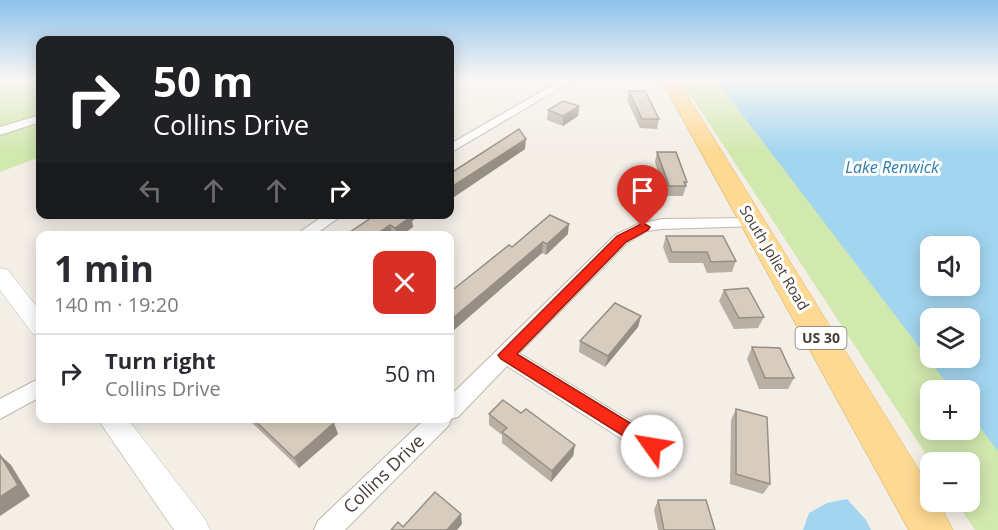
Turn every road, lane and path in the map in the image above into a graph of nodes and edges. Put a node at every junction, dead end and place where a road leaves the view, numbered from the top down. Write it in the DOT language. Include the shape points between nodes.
graph roads {
  1 [pos="528,104"];
  2 [pos="684,104"];
  3 [pos="36,119"];
  4 [pos="0,132"];
  5 [pos="454,147"];
  6 [pos="329,219"];
  7 [pos="754,223"];
  8 [pos="309,231"];
  9 [pos="0,275"];
  10 [pos="36,322"];
  11 [pos="506,355"];
  12 [pos="36,389"];
  13 [pos="454,406"];
  14 [pos="0,410"];
  15 [pos="114,423"];
  16 [pos="436,423"];
  17 [pos="652,446"];
  18 [pos="194,530"];
  19 [pos="327,530"];
  20 [pos="932,530"];
  1 -- 5 [label="street"];
  2 -- 7 [label="main road, South Joliet Road / US 30"];
  3 -- 4 [label="street"];
  6 -- 8 [label="street"];
  7 -- 11 [label="street" via="643,227 621,239"];
  7 -- 20 [label="main road, South Joliet Road / US 30"];
  9 -- 10 [label="street"];
  11 -- 13 [label="street"];
  11 -- 17 [label="street"];
  12 -- 14 [label="street"];
  15 -- 18 [label="street"];
  16 -- 19 [label="street, Collins Drive"];
}
